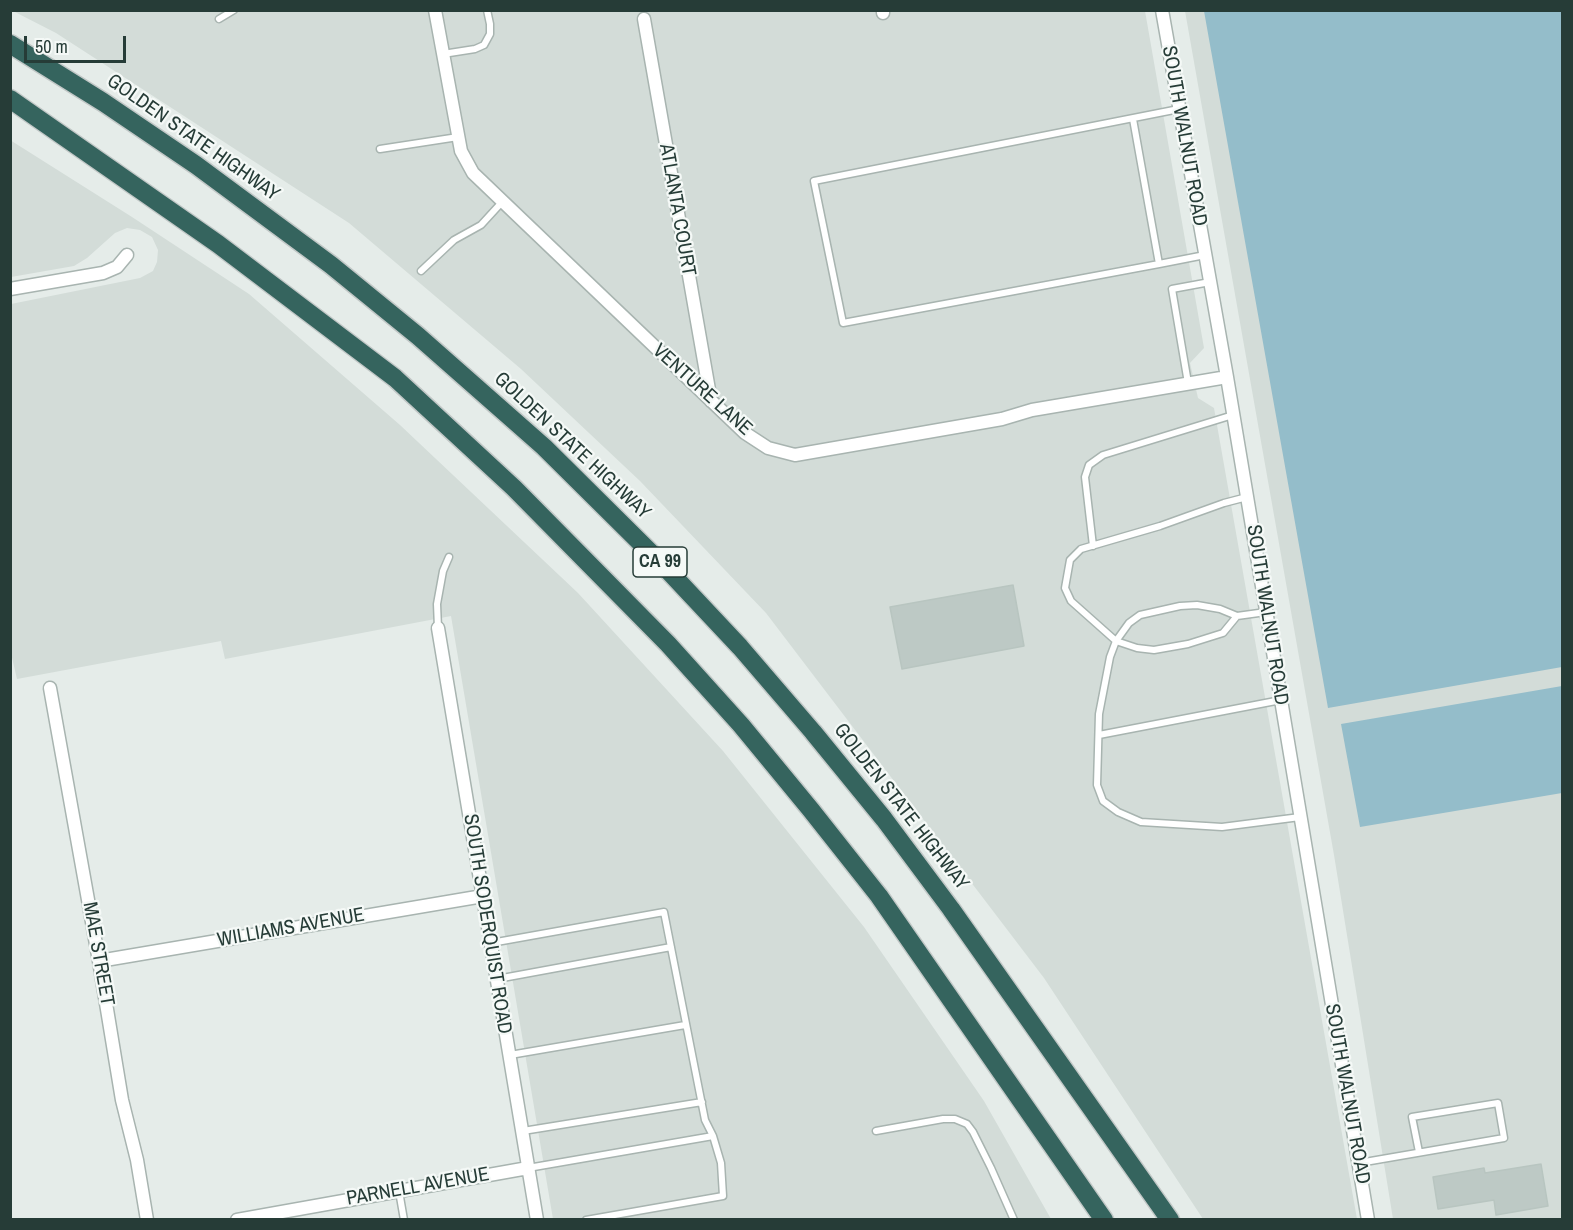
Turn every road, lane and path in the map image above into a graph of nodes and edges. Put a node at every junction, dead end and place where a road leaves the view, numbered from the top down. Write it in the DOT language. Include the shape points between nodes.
graph roads {
  1 [pos="234,10"];
  2 [pos="435,10"];
  3 [pos="488,10"];
  4 [pos="1162,10"];
  5 [pos="219,19"];
  6 [pos="644,19"];
  7 [pos="10,44"];
  8 [pos="443,54"];
  9 [pos="10,99"];
  10 [pos="1180,109"];
  11 [pos="1133,119"];
  12 [pos="458,137"];
  13 [pos="380,149"];
  14 [pos="503,201"];
  15 [pos="127,255"];
  16 [pos="1205,255"];
  17 [pos="1159,264"];
  18 [pos="421,271"];
  19 [pos="1210,282"];
  20 [pos="10,289"];
  21 [pos="1227,377"];
  22 [pos="1188,383"];
  23 [pos="711,401"];
  24 [pos="1233,416"];
  25 [pos="1247,497"];
  26 [pos="1094,546"];
  27 [pos="449,557"];
  28 [pos="1266,612"];
  29 [pos="1237,616"];
  30 [pos="438,628"];
  31 [pos="1116,641"];
  32 [pos="50,688"];
  33 [pos="1281,700"];
  34 [pos="1099,735"];
  35 [pos="1301,817"];
  36 [pos="483,896"];
  37 [pos="491,943"];
  38 [pos="671,947"];
  39 [pos="99,961"];
  40 [pos="497,979"];
  41 [pos="685,1025"];
  42 [pos="509,1055"];
  43 [pos="702,1102"];
  44 [pos="522,1131"];
  45 [pos="876,1131"];
  46 [pos="713,1136"];
  47 [pos="1419,1152"];
  48 [pos="1359,1163"];
  49 [pos="528,1168"];
  50 [pos="399,1191"];
  51 [pos="147,1220"];
  52 [pos="237,1220"];
  53 [pos="404,1220"];
  54 [pos="537,1220"];
  55 [pos="586,1220"];
  56 [pos="1014,1220"];
  57 [pos="1104,1220"];
  58 [pos="1170,1220"];
  59 [pos="1368,1220"];
  1 -- 5 [label="lane"];
  2 -- 8 [label="street, VENTURE LANE"];
  3 -- 8 [label="lane" via="490,34 484,45"];
  4 -- 10 [label="street, SOUTH WALNUT ROAD"];
  6 -- 23 [label="street, ATLANTA COURT"];
  7 -- 58 [label="highway, GOLDEN STATE HIGHWAY / CA 99" via="196,165 339,272 435,350 544,447 663,565 740,647 884,819"];
  8 -- 12 [label="street, VENTURE LANE"];
  9 -- 57 [label="highway, CA 99" via="218,244 394,378 513,488 668,644 741,725 879,896"];
  10 -- 11 [label="lane"];
  10 -- 16 [label="street, SOUTH WALNUT ROAD"];
  11 -- 17 [label="lane"];
  11 -- 17 [label="lane" via="814,181 843,323"];
  12 -- 13 [label="lane"];
  12 -- 14 [label="street, VENTURE LANE" via="473,173"];
  14 -- 18 [label="lane" via="481,225 454,240"];
  14 -- 23 [label="street, VENTURE LANE"];
  15 -- 20 [label="street" via="121,264 103,273"];
  16 -- 17 [label="lane"];
  16 -- 19 [label="street, SOUTH WALNUT ROAD"];
  19 -- 21 [label="street, SOUTH WALNUT ROAD"];
  19 -- 22 [label="lane" via="1172,289"];
  21 -- 22 [label="street, VENTURE LANE"];
  21 -- 24 [label="street, SOUTH WALNUT ROAD"];
  22 -- 23 [label="street, VENTURE LANE" via="795,455 768,448"];
  24 -- 25 [label="street, SOUTH WALNUT ROAD"];
  24 -- 26 [label="lane" via="1103,455 1089,465 1085,477"];
  25 -- 26 [label="lane"];
  25 -- 28 [label="street, SOUTH WALNUT ROAD"];
  26 -- 31 [label="lane" via="1081,549 1070,560 1065,588 1071,601"];
  27 -- 30 [label="lane" via="437,604"];
  28 -- 29 [label="lane"];
  28 -- 33 [label="street, SOUTH WALNUT ROAD"];
  29 -- 31 [label="lane" via="1223,633 1188,644 1154,650"];
  29 -- 31 [label="lane" via="1220,609 1180,606 1140,615"];
  30 -- 36 [label="street, SOUTH SODERQUIST ROAD"];
  31 -- 34 [label="lane" via="1099,714"];
  32 -- 39 [label="street, MAE STREET"];
  33 -- 34 [label="lane"];
  33 -- 35 [label="street, SOUTH WALNUT ROAD"];
  34 -- 35 [label="lane" via="1097,785 1103,801 1141,822 1222,827"];
  35 -- 48 [label="street, SOUTH WALNUT ROAD"];
  36 -- 37 [label="street, SOUTH SODERQUIST ROAD"];
  36 -- 39 [label="street, WILLIAMS AVENUE"];
  37 -- 38 [label="lane" via="664,912"];
  37 -- 40 [label="street, SOUTH SODERQUIST ROAD"];
  38 -- 40 [label="lane"];
  38 -- 41 [label="lane"];
  39 -- 51 [label="street, MAE STREET"];
  40 -- 42 [label="street, SOUTH SODERQUIST ROAD"];
  41 -- 42 [label="lane"];
  41 -- 43 [label="lane"];
  42 -- 44 [label="street, SOUTH SODERQUIST ROAD"];
  43 -- 44 [label="lane"];
  43 -- 46 [label="lane"];
  44 -- 49 [label="street, SOUTH SODERQUIST ROAD"];
  45 -- 56 [label="lane" via="943,1119 967,1124"];
  46 -- 49 [label="lane"];
  46 -- 55 [label="lane" via="721,1164 723,1196"];
  47 -- 47 [label="lane" via="1504,1138 1498,1103 1412,1118"];
  47 -- 48 [label="lane"];
  48 -- 59 [label="street, SOUTH WALNUT ROAD"];
  49 -- 50 [label="street, PARNELL AVENUE"];
  49 -- 54 [label="street, SOUTH SODERQUIST ROAD"];
  50 -- 52 [label="street, PARNELL AVENUE"];
  50 -- 53 [label="lane"];
}
